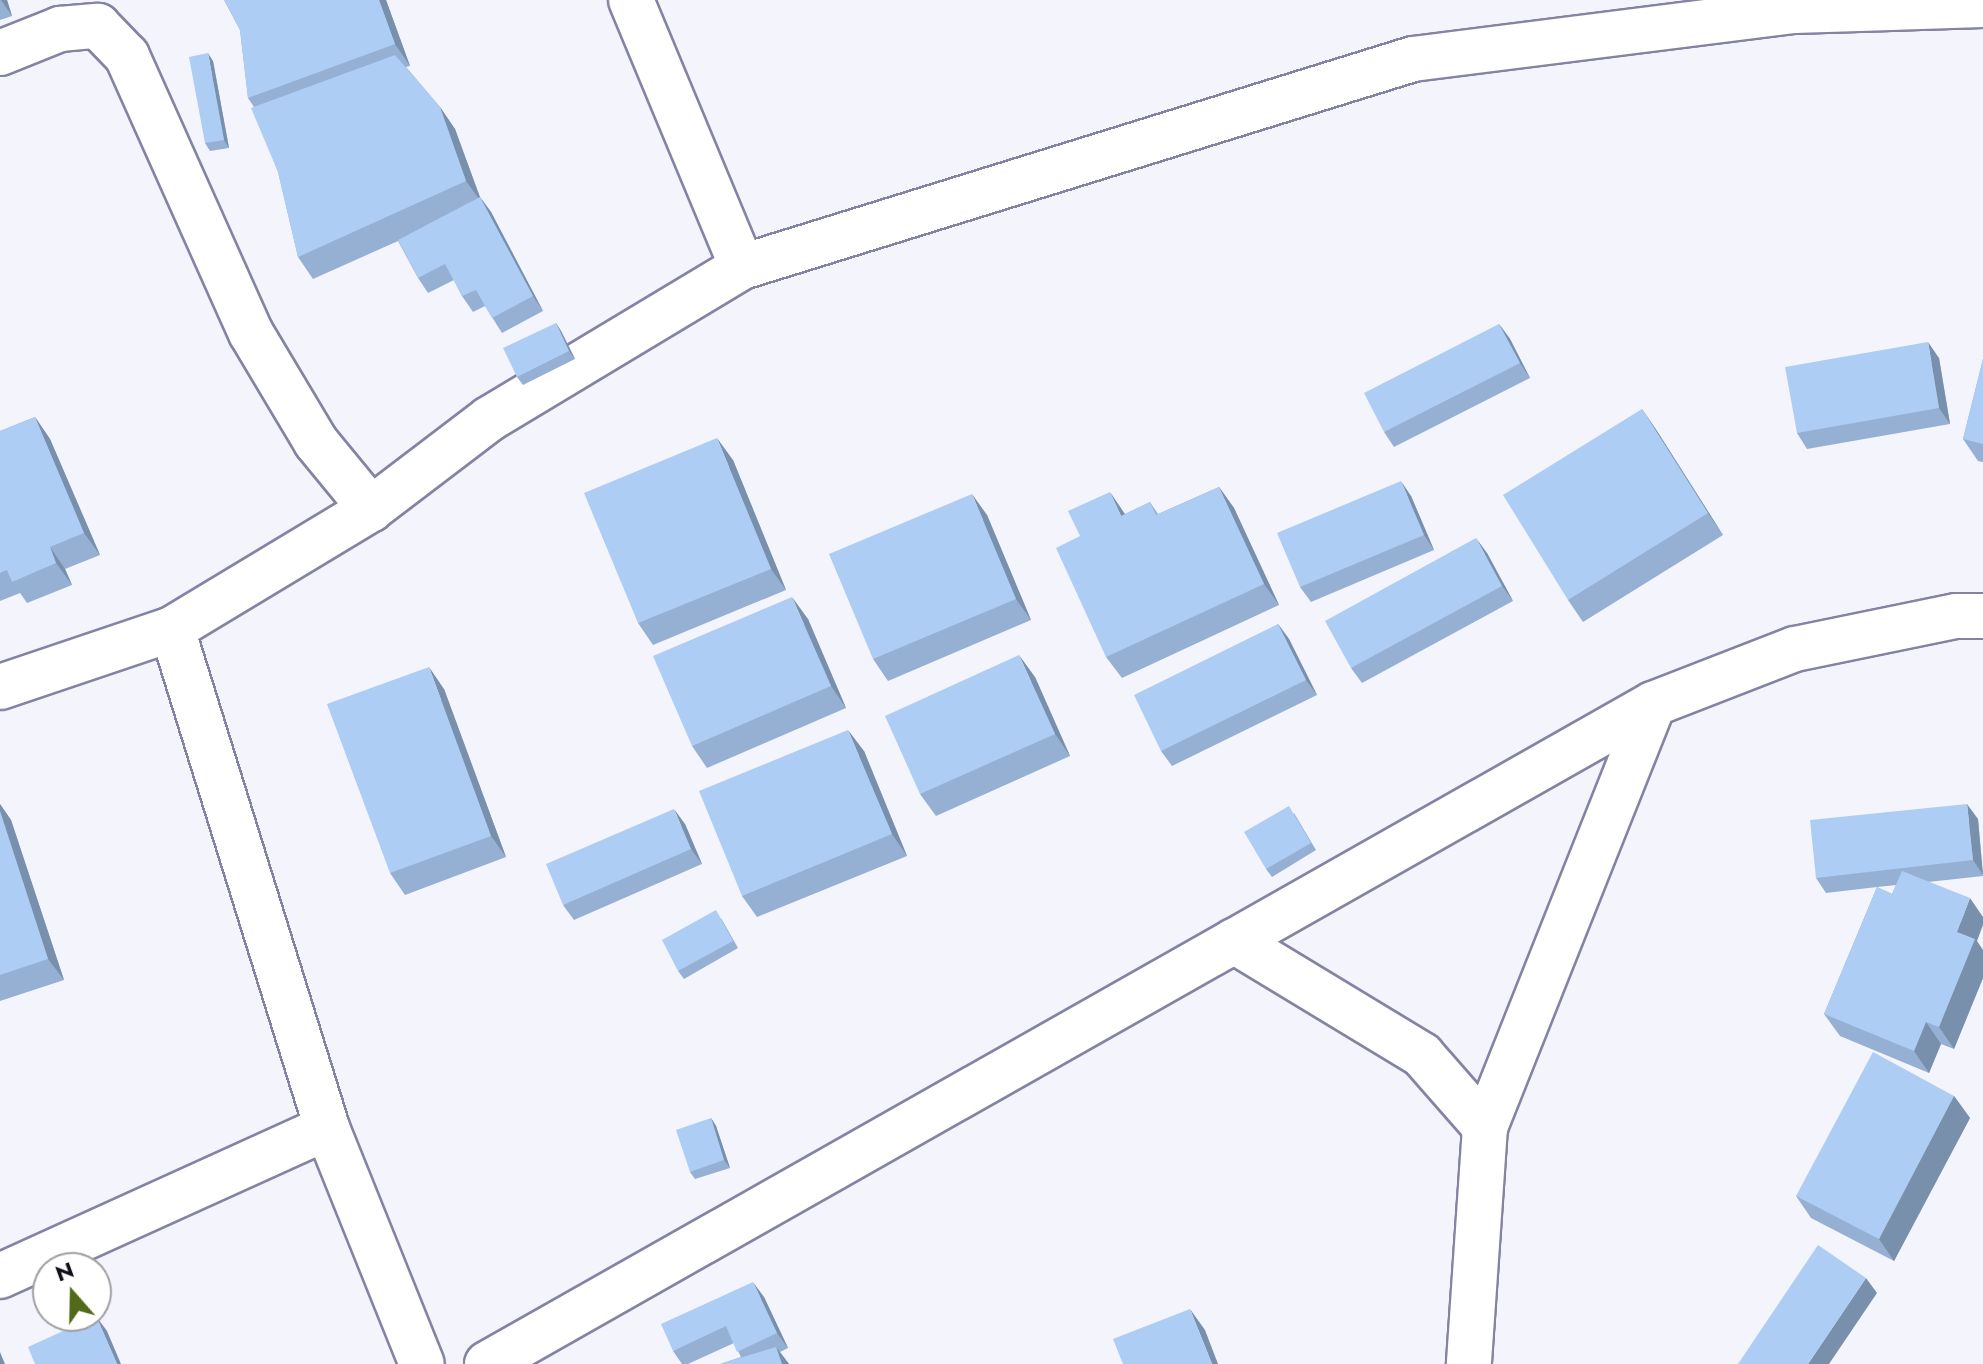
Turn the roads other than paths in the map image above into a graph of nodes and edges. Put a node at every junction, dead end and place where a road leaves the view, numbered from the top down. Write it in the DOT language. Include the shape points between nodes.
graph roads {
  1 [pos="631,0"];
  2 [pos="1983,5"];
  3 [pos="55,14"];
  4 [pos="0,53"];
  5 [pos="742,267"];
  6 [pos="371,509"];
  7 [pos="1983,616"];
  8 [pos="172,629"];
  9 [pos="0,687"];
  10 [pos="1653,704"];
  11 [pos="1234,941"];
  12 [pos="1485,1127"];
  13 [pos="327,1128"];
  14 [pos="0,1276"];
  15 [pos="422,1364"];
  16 [pos="487,1364"];
  17 [pos="1469,1364"];
  1 -- 5 [label="street"];
  2 -- 5 [label="street" via="1794,11 1413,59"];
  3 -- 4 [label="street"];
  3 -- 6 [label="street" via="98,26 127,56 251,333 316,442"];
  5 -- 6 [label="street" via="489,419"];
  6 -- 8 [label="street"];
  7 -- 10 [label="street" via="1956,616 1795,649"];
  8 -- 9 [label="street"];
  8 -- 13 [label="street"];
  10 -- 11 [label="street"];
  10 -- 12 [label="street"];
  11 -- 12 [label="street" via="1422,1055"];
  11 -- 16 [label="street"];
  12 -- 17 [label="street"];
  13 -- 14 [label="street"];
  13 -- 15 [label="street"];
}
